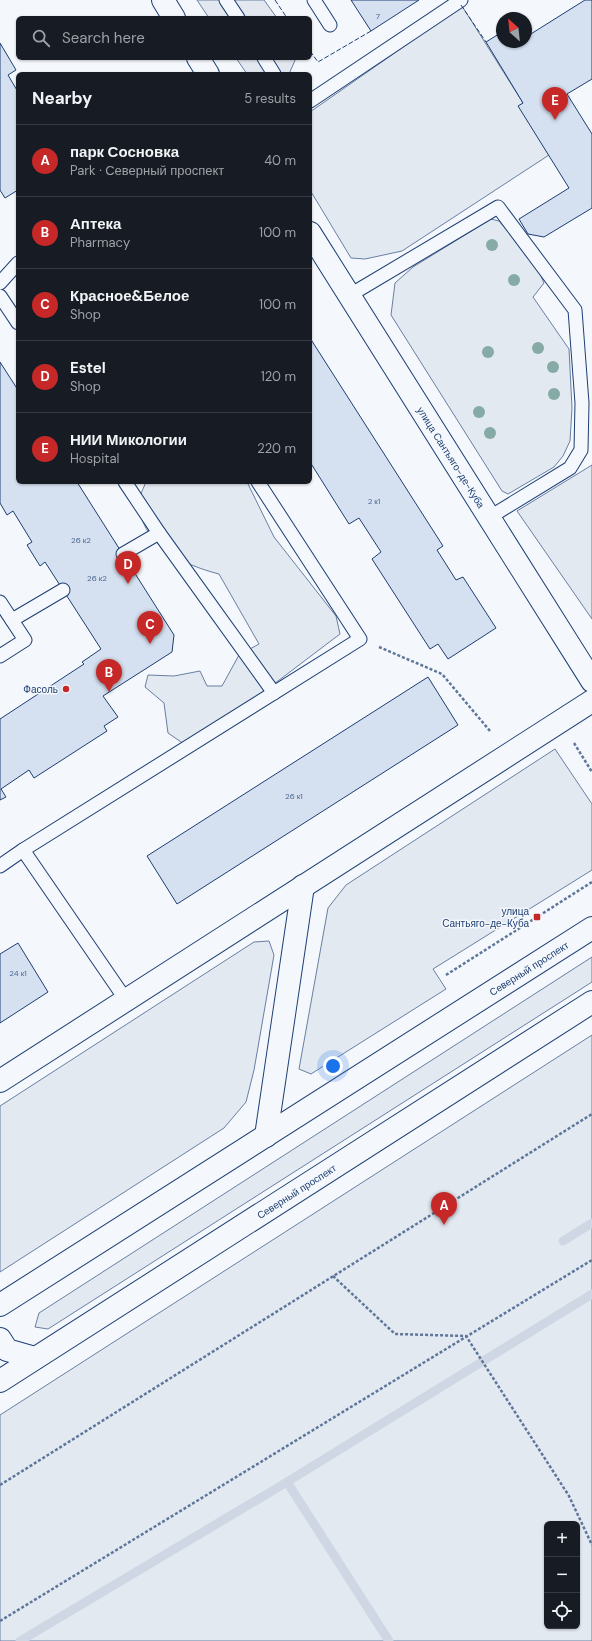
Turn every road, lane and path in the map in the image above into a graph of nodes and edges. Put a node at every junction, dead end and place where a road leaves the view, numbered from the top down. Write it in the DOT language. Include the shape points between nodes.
graph roads {
  1 [pos="163,0"];
  2 [pos="226,0"];
  3 [pos="314,0"];
  4 [pos="461,0"];
  5 [pos="173,16"];
  6 [pos="237,16"];
  7 [pos="330,25"];
  8 [pos="199,60"];
  9 [pos="265,60"];
  10 [pos="207,72"];
  11 [pos="273,72"];
  12 [pos="312,100"];
  13 [pos="312,236"];
  14 [pos="16,265"];
  15 [pos="0,283"];
  16 [pos="350,295"];
  17 [pos="0,296"];
  18 [pos="16,320"];
  19 [pos="126,484"];
  20 [pos="259,484"];
  21 [pos="490,517"];
  22 [pos="159,533"];
  23 [pos="123,554"];
  24 [pos="63,590"];
  25 [pos="0,602"];
  26 [pos="12,620"];
  27 [pos="360,639"];
  28 [pos="0,656"];
  29 [pos="592,681"];
  30 [pos="274,693"];
  31 [pos="592,701"];
  32 [pos="490,731"];
  33 [pos="23,850"];
  34 [pos="0,866"];
  35 [pos="592,882"];
  36 [pos="303,886"];
  37 [pos="592,928"];
  38 [pos="446,975"];
  39 [pos="126,1000"];
  40 [pos="592,1002"];
  41 [pos="0,1081"];
  42 [pos="592,1114"];
  43 [pos="266,1136"];
  44 [pos="592,1260"];
  45 [pos="333,1276"];
  46 [pos="0,1305"];
  47 [pos="466,1336"];
  48 [pos="0,1339"];
  49 [pos="35,1358"];
  50 [pos="0,1380"];
  51 [pos="0,1485"];
  52 [pos="592,1545"];
  53 [pos="0,1621"];
  1 -- 5 [label="street"];
  2 -- 6 [label="lane"];
  3 -- 7 [label="lane"];
  4 -- 12 [label="lane"];
  8 -- 10 [label="street"];
  9 -- 11 [label="lane"];
  13 -- 16 [label="street, улица Сантьяго-де-Куба"];
  14 -- 15 [label="lane"];
  16 -- 21 [label="street, улица Сантьяго-де-Куба"];
  16 -- 21 [label="lane" via="498,207 575,310 582,403 581,450 570,468"];
  17 -- 18 [label="lane"];
  19 -- 22 [label="lane"];
  20 -- 27 [label="lane"];
  21 -- 29 [label="street, улица Сантьяго-де-Куба"];
  22 -- 23 [label="lane"];
  22 -- 30 [label="lane"];
  24 -- 26 [label="lane"];
  25 -- 26 [label="lane"];
  26 -- 28 [label="lane" via="25,640"];
  27 -- 30 [label="lane"];
  27 -- 32 [label="path" via="442,674"];
  30 -- 33 [label="lane"];
  31 -- 36 [label="street"];
  33 -- 34 [label="lane"];
  33 -- 39 [label="lane"];
  35 -- 38 [label="path"];
  36 -- 39 [label="street"];
  36 -- 43 [label="street"];
  37 -- 43 [label="street, Северный проспект"];
  39 -- 41 [label="street"];
  40 -- 49 [label="street, Северный проспект"];
  42 -- 45 [label="path"];
  43 -- 46 [label="street, Северный проспект"];
  44 -- 47 [label="path"];
  45 -- 47 [label="path" via="395,1334"];
  45 -- 51 [label="path"];
  47 -- 52 [label="path" via="568,1496"];
  47 -- 53 [label="path"];
  48 -- 49 [label="street" via="7,1350"];
  49 -- 50 [label="street, Северный проспект"];
}
